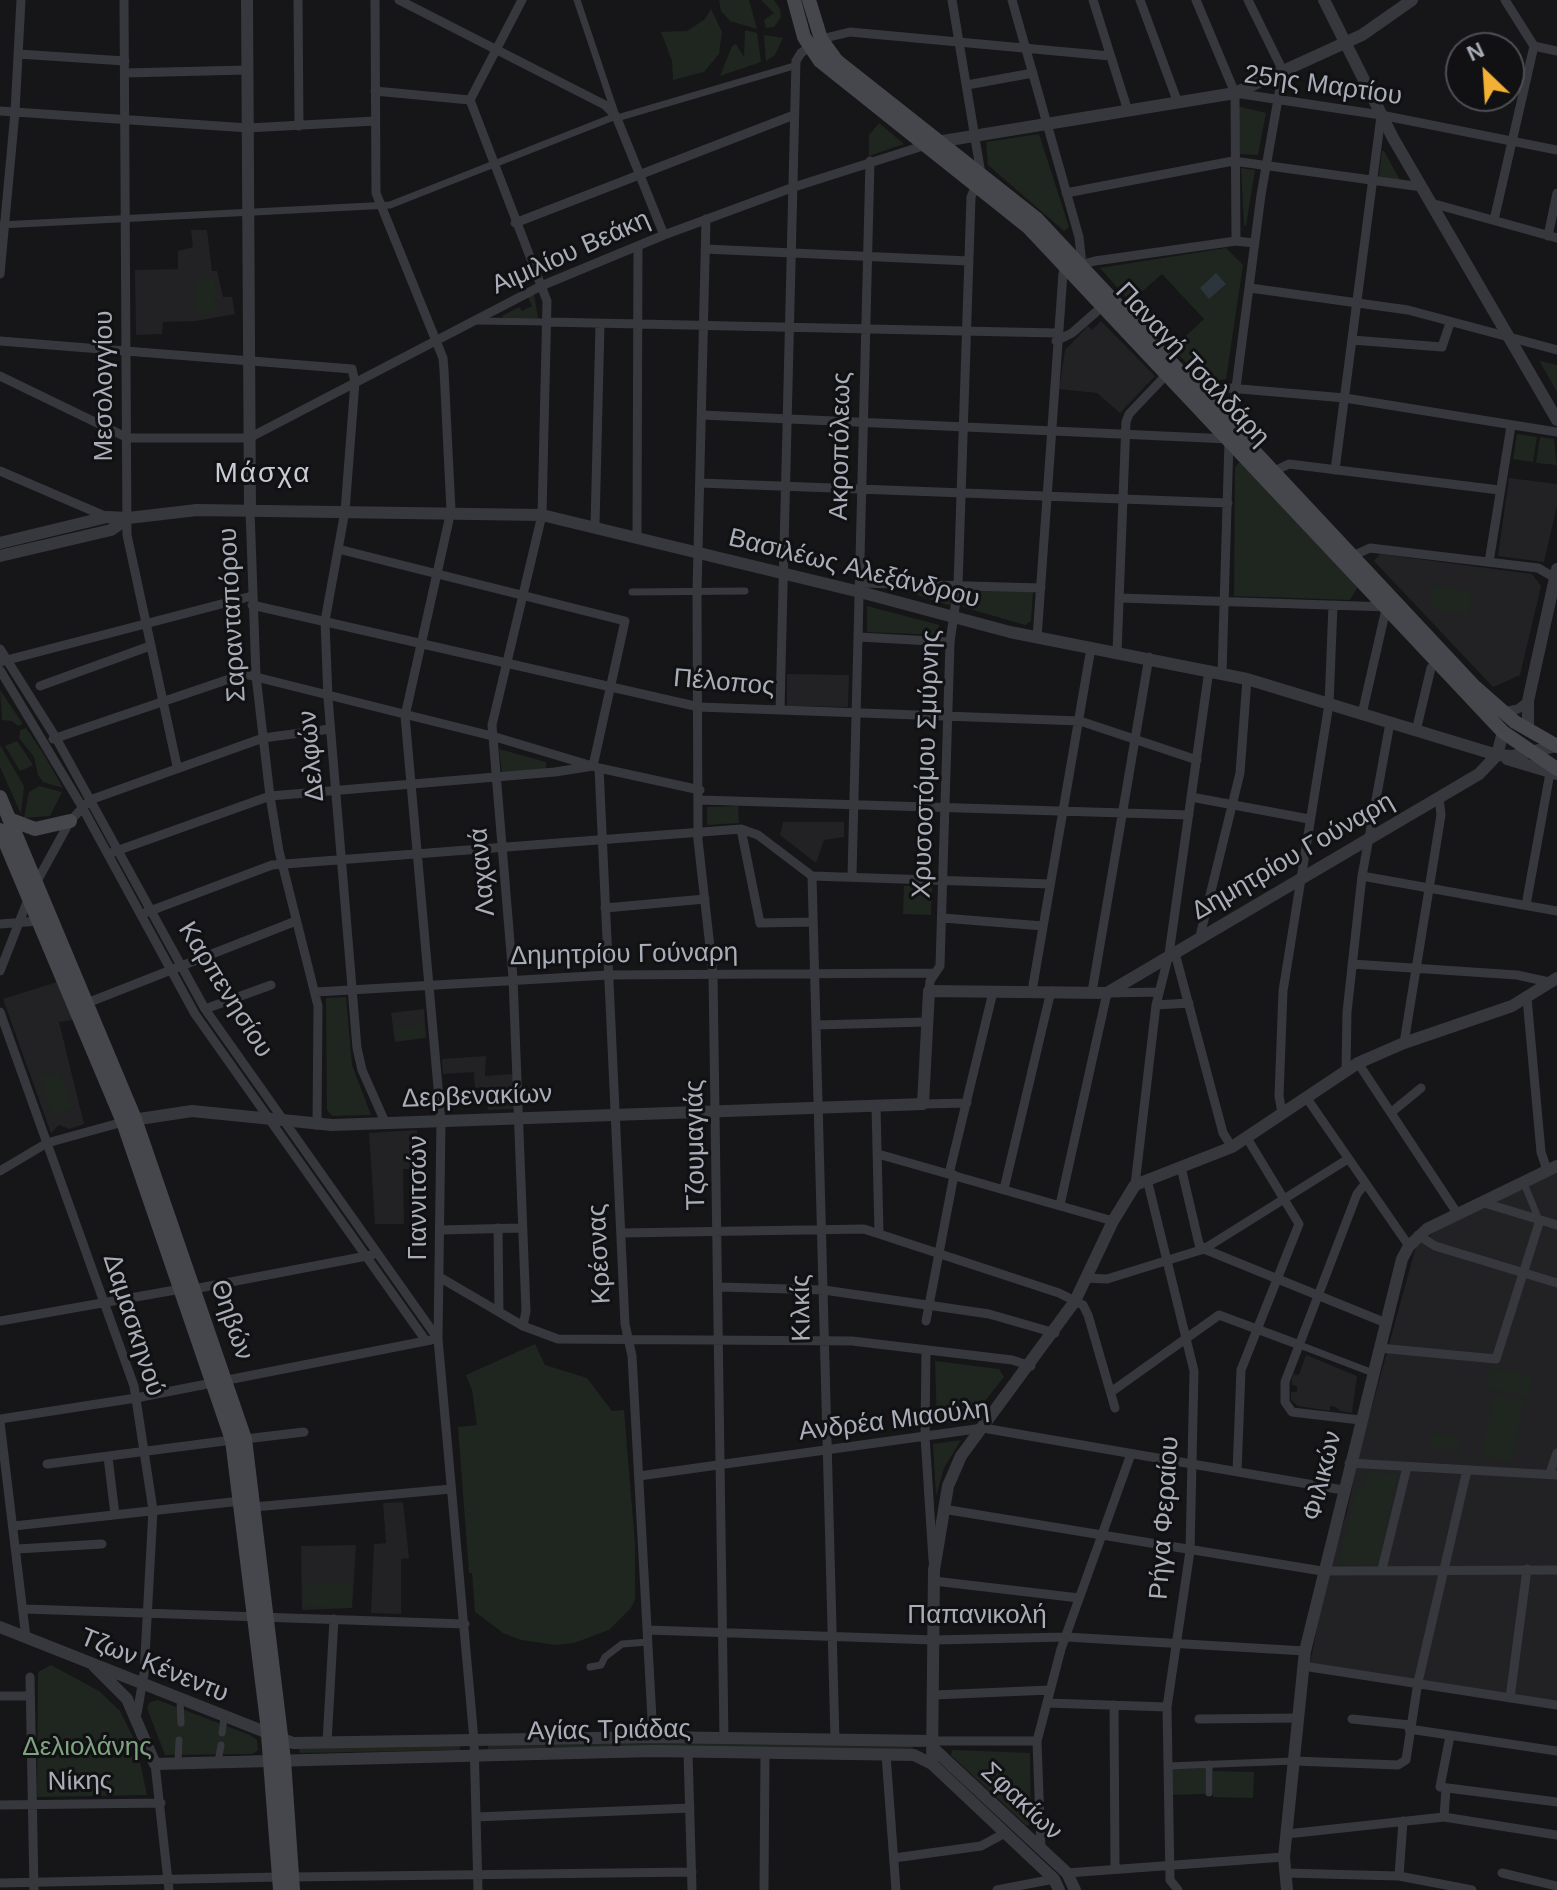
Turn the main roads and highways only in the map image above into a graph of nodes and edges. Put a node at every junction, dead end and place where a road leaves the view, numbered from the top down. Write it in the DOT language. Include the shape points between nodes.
graph roads {
  1 [pos="794,0"];
  2 [pos="809,0"];
  3 [pos="815,43"];
  4 [pos="1171,370"];
  5 [pos="1230,432"];
  6 [pos="1440,658"];
  7 [pos="1557,746"];
  8 [pos="1555,772"];
  9 [pos="0,797"];
  10 [pos="70,821"];
  11 [pos="5,824"];
  12 [pos="6,862"];
  13 [pos="129,1120"];
  14 [pos="286,1884"];
  1 -- 3 [label="main road, Παναγή Τσαλδάρη"];
  2 -- 3 [label="main road, Παναγή Τσαλδάρη"];
  3 -- 4 [label="main road, Παναγή Τσαλδάρη" via="1075,266"];
  4 -- 5 [label="main road, Παναγή Τσαλδάρη"];
  4 -- 5 [label="main road, Παναγή Τσαλδάρη" via="1194,385"];
  5 -- 6 [label="main road, Παναγή Τσαλδάρη"];
  6 -- 7 [label="main road, Παναγή Τσαλδάρη" via="1503,712"];
  6 -- 8 [label="main road, Παναγή Τσαλδάρη" via="1503,732"];
  9 -- 11 [label="main road, Θηβών"];
  10 -- 11 [label="main road" via="35,829"];
  11 -- 12 [label="main road, Θηβών"];
  11 -- 13 [label="main road, Θηβών" via="87,1003"];
  12 -- 13 [label="main road, Θηβών" via="29,897"];
  13 -- 14 [label="main road, Θηβών" via="238,1439 281,1740"];
}
